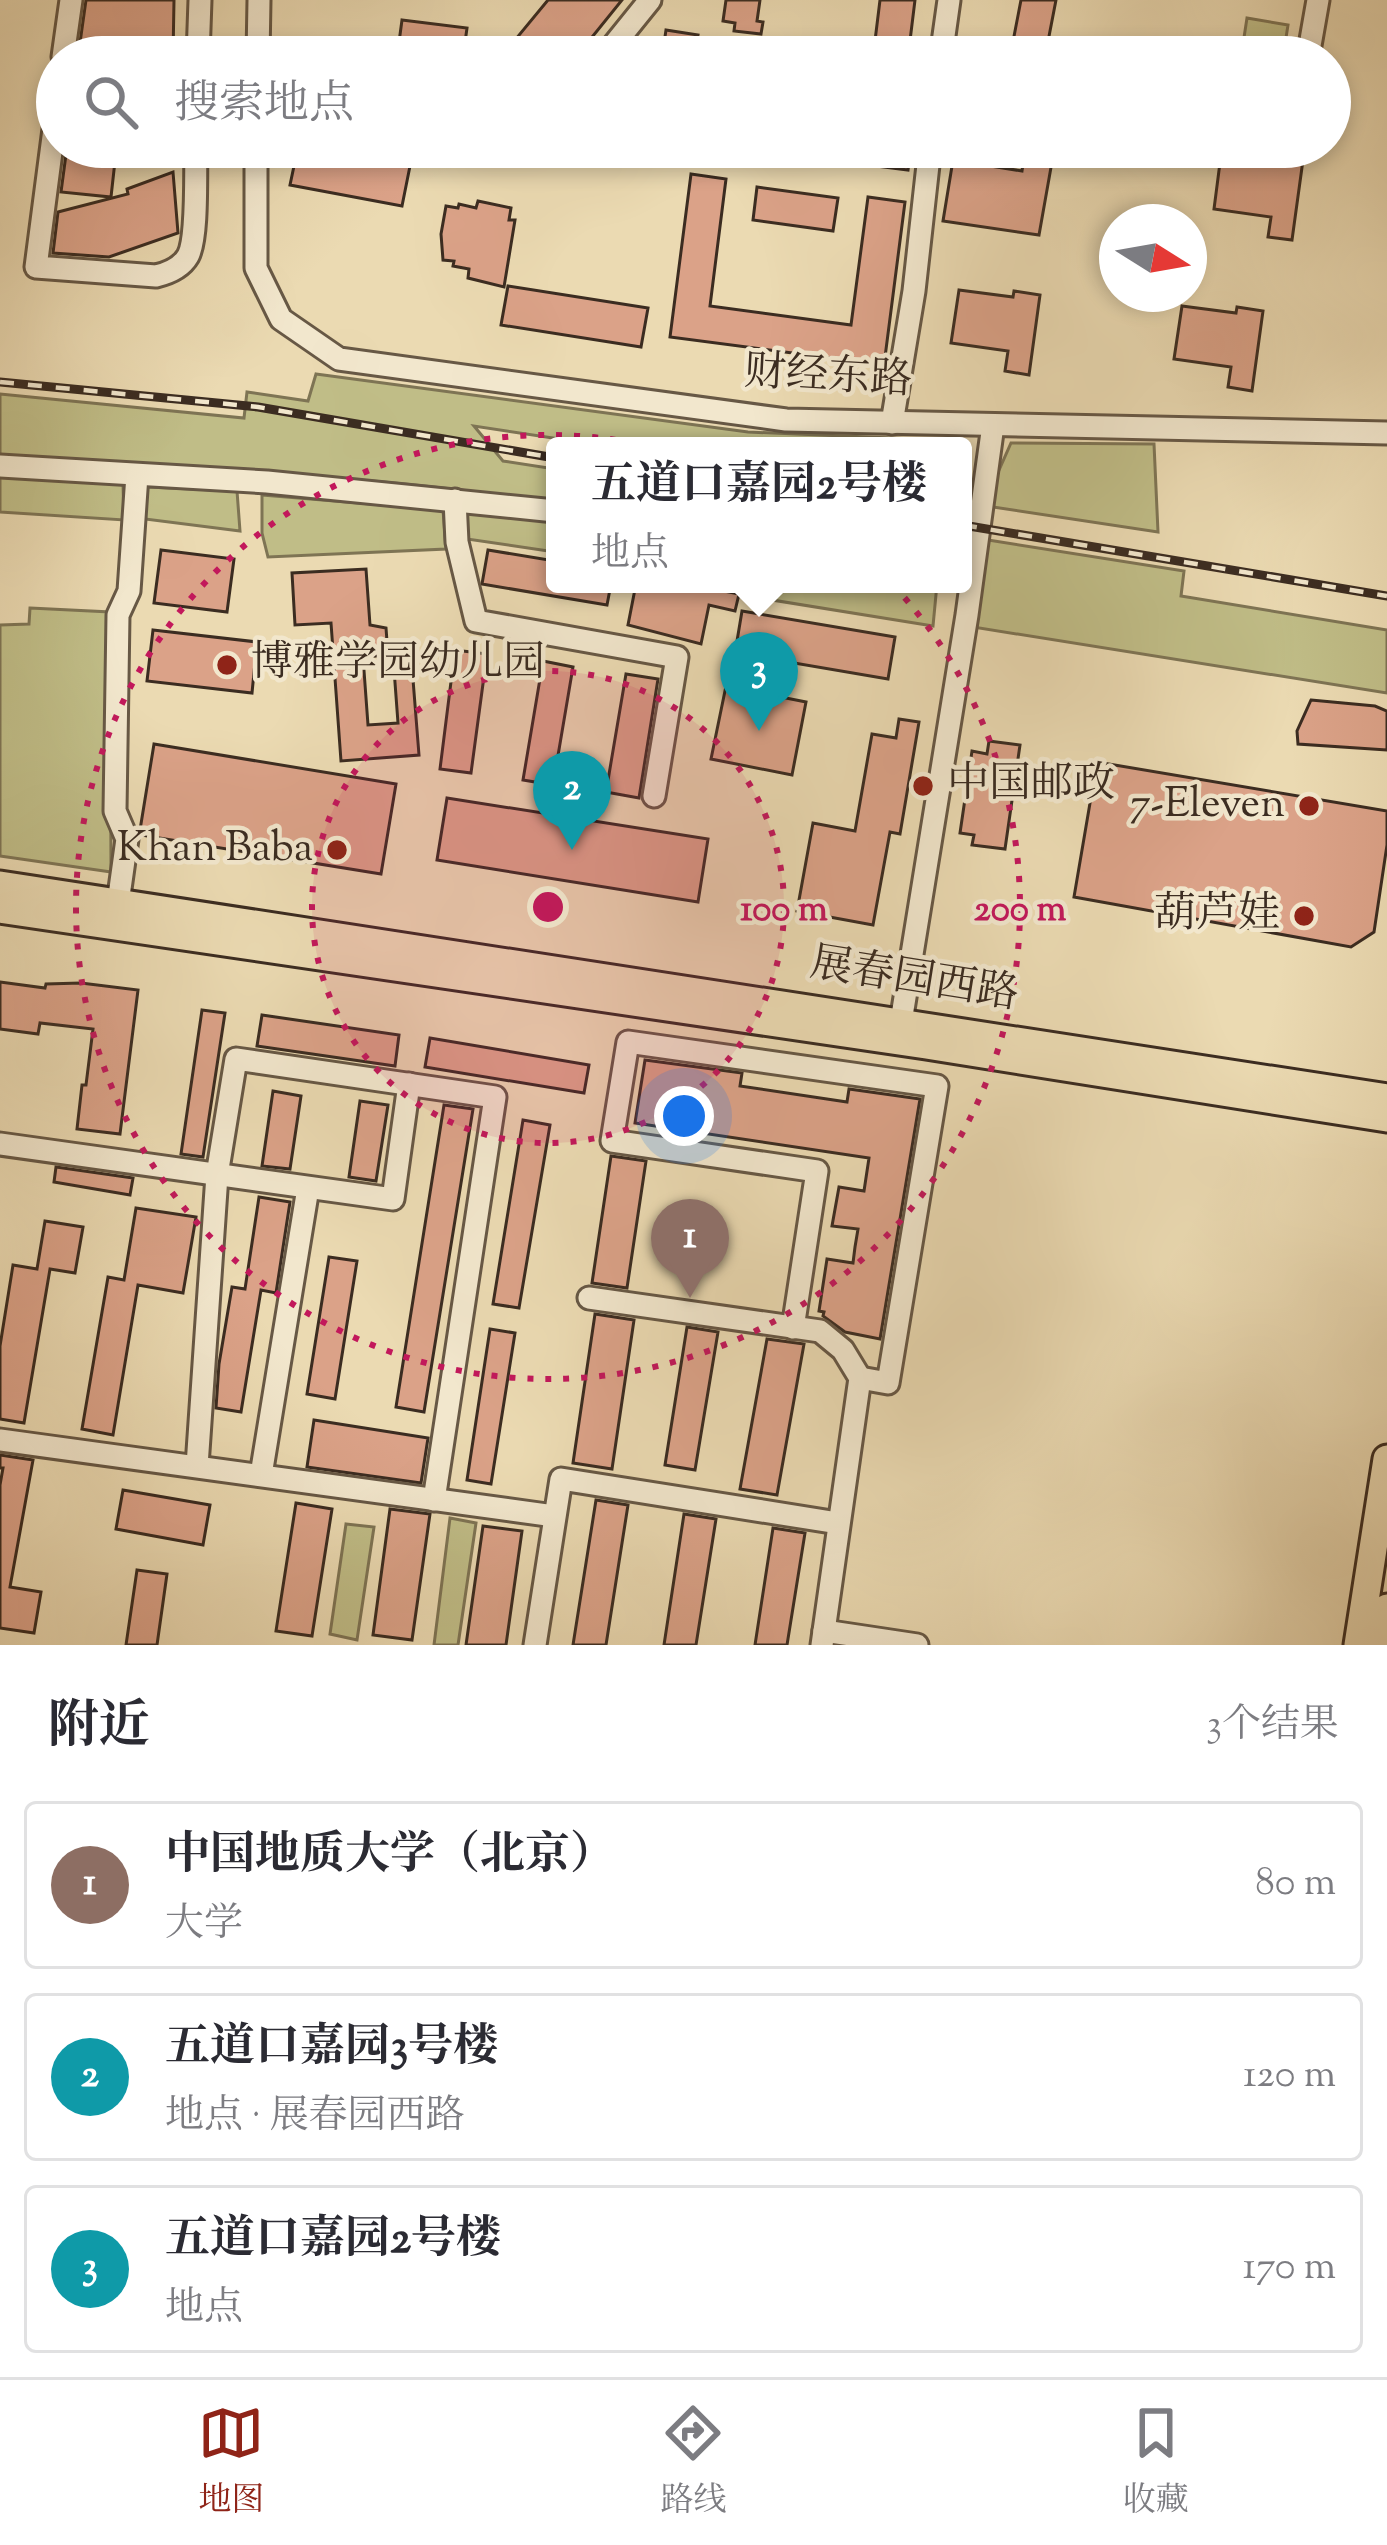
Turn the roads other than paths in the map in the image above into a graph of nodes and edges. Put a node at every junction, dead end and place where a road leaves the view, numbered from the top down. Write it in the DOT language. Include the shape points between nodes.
graph roads {
  1 [pos="70,0"];
  2 [pos="200,0"];
  3 [pos="259,0"];
  4 [pos="650,0"];
  5 [pos="949,0"];
  6 [pos="1318,0"];
  7 [pos="66,36"];
  8 [pos="199,36"];
  9 [pos="258,36"];
  10 [pos="621,36"];
  11 [pos="944,36"];
  12 [pos="1312,36"];
  13 [pos="49,168"];
  14 [pos="195,168"];
  15 [pos="256,168"];
  16 [pos="928,168"];
  17 [pos="892,422"];
  18 [pos="993,425"];
  19 [pos="1387,433"];
  20 [pos="0,466"];
  21 [pos="137,475"];
  22 [pos="455,500"];
  23 [pos="546,510"];
  24 [pos="972,549"];
  25 [pos="965,593"];
  26 [pos="653,796"];
  27 [pos="0,885"];
  28 [pos="118,903"];
  29 [pos="0,909"];
  30 [pos="902,1022"];
  31 [pos="409,1084"];
  32 [pos="1387,1098"];
  33 [pos="1387,1118"];
  34 [pos="0,1144"];
  35 [pos="217,1175"];
  36 [pos="308,1187"];
  37 [pos="589,1298"];
  38 [pos="793,1328"];
  39 [pos="860,1378"];
  40 [pos="0,1440"];
  41 [pos="1387,1459"];
  42 [pos="197,1466"];
  43 [pos="261,1475"];
  44 [pos="434,1500"];
  45 [pos="554,1516"];
  46 [pos="838,1523"];
  47 [pos="1387,1608"];
  48 [pos="823,1638"];
  49 [pos="535,1645"];
  50 [pos="917,1645"];
  51 [pos="1358,1645"];
  52 [pos="1381,1645"];
  1 -- 7 [label="street"];
  2 -- 8 [label="street"];
  3 -- 9 [label="street"];
  4 -- 10 [label="street"];
  5 -- 11 [label="street"];
  6 -- 12 [label="street"];
  13 -- 14 [label="street" via="36,267 156,276 190,254"];
  15 -- 17 [label="street, 财经东路" via="256,268 281,319 339,359 786,420"];
  16 -- 17 [label="street"];
  17 -- 18 [label="street, 财经东路"];
  18 -- 19 [label="street, 财经东路"];
  18 -- 24 [label="street"];
  20 -- 21 [label="street"];
  21 -- 22 [label="street"];
  21 -- 28 [label="street" via="129,591 118,614 115,811 127,839"];
  22 -- 23 [label="street"];
  22 -- 26 [label="street" via="476,621 676,657"];
  25 -- 30 [label="street"];
  27 -- 28 [label="main road, 展春园西路"];
  28 -- 30 [label="main road, 展春园西路"];
  29 -- 33 [label="main road, 展春园西路"];
  30 -- 32 [label="main road, 展春园西路"];
  31 -- 35 [label="street" via="236,1059"];
  31 -- 36 [label="street" via="393,1199"];
  31 -- 44 [label="street" via="495,1097"];
  34 -- 35 [label="street"];
  35 -- 36 [label="street"];
  35 -- 42 [label="street"];
  36 -- 43 [label="street"];
  37 -- 38 [label="street"];
  38 -- 39 [label="street" via="820,1331"];
  38 -- 39 [label="street" via="817,1171 612,1141 628,1042 937,1086 887,1383"];
  39 -- 46 [label="street"];
  40 -- 42 [label="street"];
  41 -- 51 [label="main road"];
  42 -- 43 [label="street"];
  43 -- 44 [label="street"];
  44 -- 45 [label="street"];
  45 -- 46 [label="street" via="561,1479"];
  45 -- 49 [label="street"];
  46 -- 48 [label="street"];
  47 -- 52 [label="main road"];
  48 -- 50 [label="street"];
}
